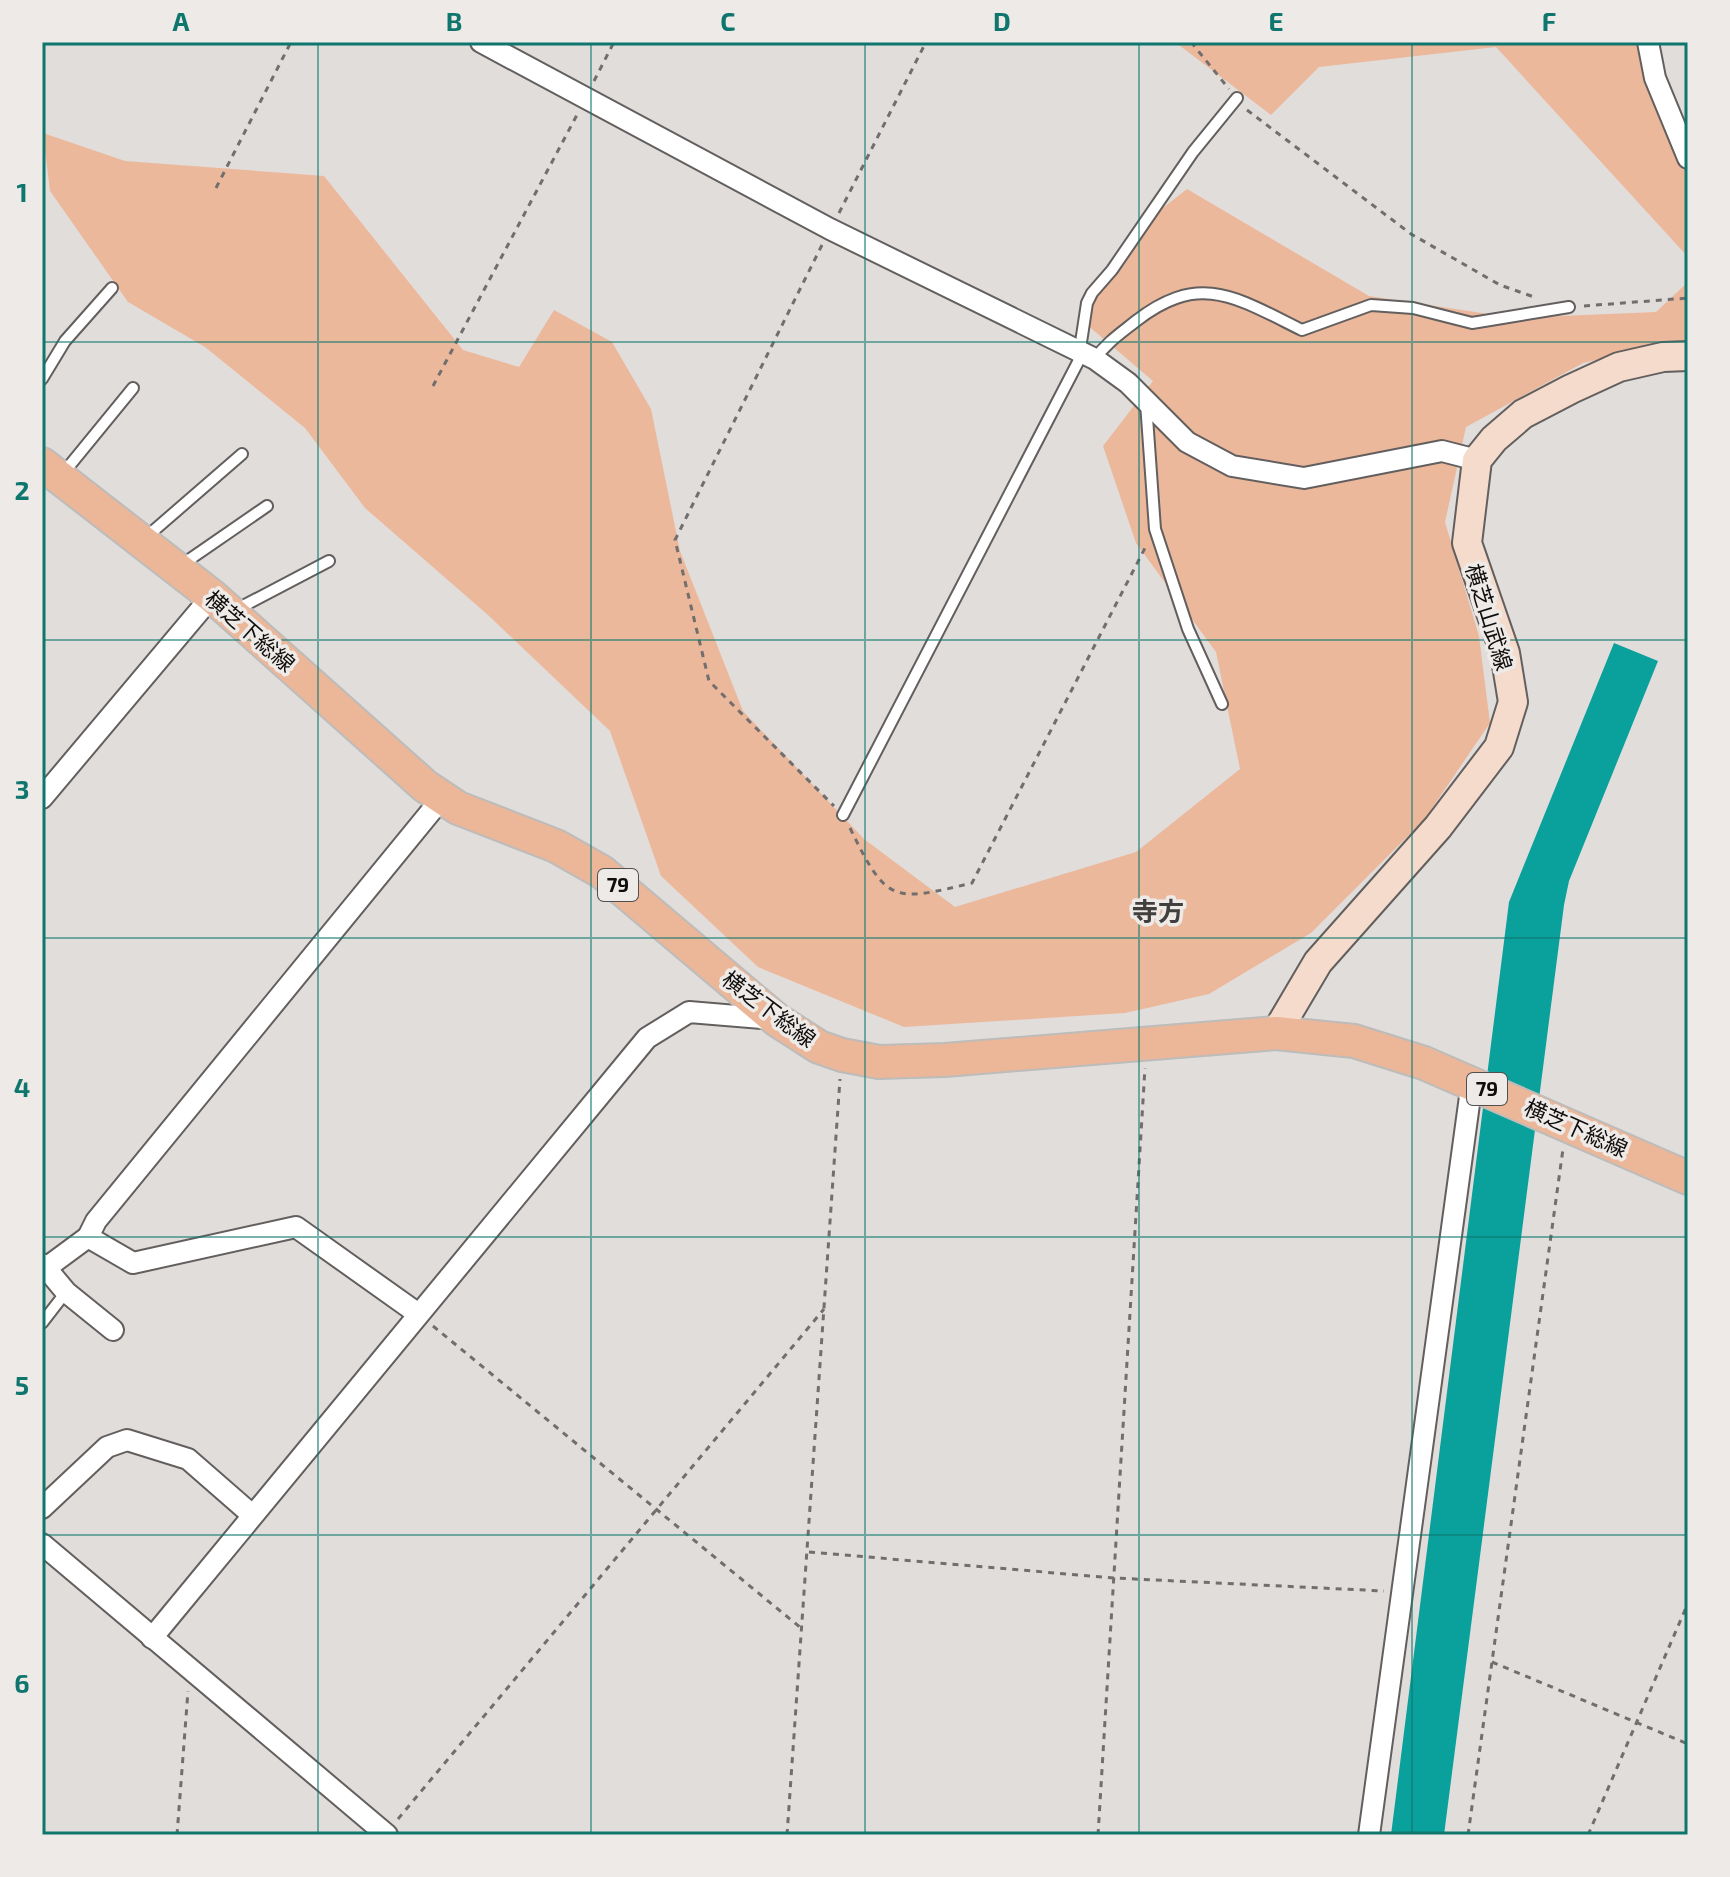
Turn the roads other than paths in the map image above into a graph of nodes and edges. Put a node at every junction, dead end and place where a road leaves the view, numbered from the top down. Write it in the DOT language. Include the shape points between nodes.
graph roads {
  1 [pos="481,42"];
  2 [pos="1648,42"];
  3 [pos="1237,98"];
  4 [pos="1688,158"];
  5 [pos="112,288"];
  6 [pos="1569,307"];
  7 [pos="1087,356"];
  8 [pos="1688,356"];
  9 [pos="42,379"];
  10 [pos="133,388"];
  11 [pos="1146,401"];
  12 [pos="242,454"];
  13 [pos="1477,460"];
  14 [pos="51,471"];
  15 [pos="267,506"];
  16 [pos="141,541"];
  17 [pos="329,561"];
  18 [pos="177,569"];
  19 [pos="223,606"];
  20 [pos="1222,704"];
  21 [pos="42,798"];
  22 [pos="442,798"];
  23 [pos="843,815"];
  24 [pos="777,1020"];
  25 [pos="1276,1033"];
  26 [pos="1472,1082"];
  27 [pos="1688,1178"];
  28 [pos="88,1237"];
  29 [pos="44,1266"];
  30 [pos="66,1292"];
  31 [pos="417,1313"];
  32 [pos="42,1323"];
  33 [pos="113,1330"];
  34 [pos="42,1508"];
  35 [pos="251,1514"];
  36 [pos="42,1544"];
  37 [pos="152,1638"];
  38 [pos="386,1834"];
  39 [pos="1369,1835"];
  1 -- 7 [label="street" via="830,229"];
  2 -- 4 [label="street" via="1655,78"];
  3 -- 7 [label="lane" via="1092,293 1087,303"];
  5 -- 9 [label="lane" via="65,341"];
  6 -- 7 [label="lane" via="1472,323 1413,308 1371,305 1302,330 1241,301 1199,292 1176,295 1155,306"];
  7 -- 11 [label="street"];
  7 -- 23 [label="lane" via="1078,362"];
  8 -- 13 [label="main road" via="1619,367 1571,389 1523,414"];
  10 -- 14 [label="lane"];
  11 -- 13 [label="street" via="1187,442 1232,466 1304,478 1442,451"];
  11 -- 20 [label="lane" via="1155,529 1188,629"];
  12 -- 16 [label="lane"];
  13 -- 25 [label="main road, 横芝山武線" via="1467,543 1505,653 1513,702 1499,747 1438,827 1318,962"];
  14 -- 16 [label="main road, 横芝下総線 / 79"];
  15 -- 18 [label="lane"];
  16 -- 18 [label="main road, 横芝下総線 / 79"];
  17 -- 19 [label="lane" via="245,605"];
  18 -- 19 [label="main road, 横芝下総線 / 79"];
  19 -- 21 [label="street"];
  19 -- 22 [label="main road, 横芝下総線 / 79"];
  22 -- 24 [label="main road, 横芝下総線 / 79" via="556,846 602,872"];
  22 -- 28 [label="street"];
  24 -- 25 [label="main road, 横芝下総線 / 79" via="819,1047 879,1062"];
  24 -- 31 [label="street" via="689,1012 647,1038"];
  25 -- 26 [label="main road, 横芝下総線 / 79" via="1354,1041"];
  26 -- 27 [label="main road, 横芝下総線 / 79"];
  26 -- 39 [label="street"];
  28 -- 29 [label="street"];
  28 -- 31 [label="street" via="133,1263 296,1227"];
  29 -- 30 [label="street"];
  30 -- 32 [label="lane"];
  30 -- 33 [label="street"];
  31 -- 35 [label="street"];
  34 -- 35 [label="street" via="107,1447 127,1440 188,1459"];
  35 -- 37 [label="street"];
  36 -- 37 [label="street"];
  37 -- 38 [label="street"];
}
